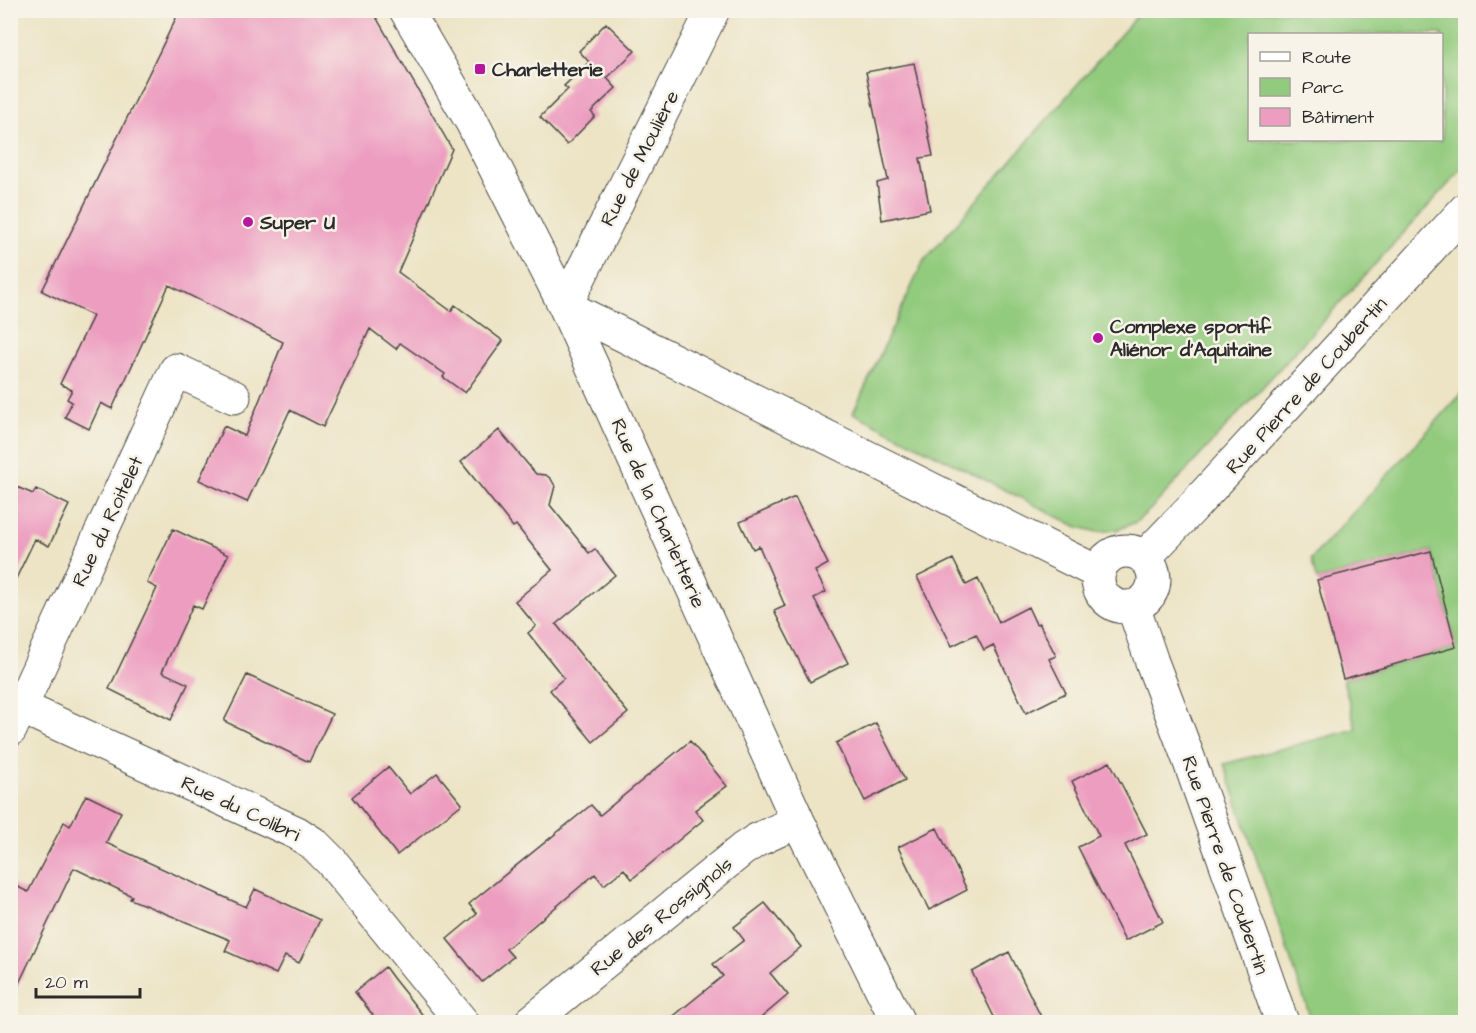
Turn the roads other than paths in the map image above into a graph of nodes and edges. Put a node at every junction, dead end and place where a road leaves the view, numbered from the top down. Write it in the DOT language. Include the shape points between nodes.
graph roads {
  1 [pos="406,10"];
  2 [pos="713,10"];
  3 [pos="1466,210"];
  4 [pos="565,306"];
  5 [pos="234,397"];
  6 [pos="1144,558"];
  7 [pos="1099,573"];
  8 [pos="1133,606"];
  9 [pos="16,719"];
  10 [pos="798,821"];
  11 [pos="462,1023"];
  12 [pos="531,1023"];
  13 [pos="898,1023"];
  14 [pos="1282,1023"];
  1 -- 4 [label="street, Rue de la Charletterie" via="472,123"];
  2 -- 4 [label="street, Rue de Moulière"];
  3 -- 6 [label="street, Rue Pierre de Coubertin"];
  4 -- 7 [label="street"];
  4 -- 10 [label="street, Rue de la Charletterie"];
  5 -- 9 [label="street, Rue du Roitelet" via="176,370"];
  6 -- 7 [label="street" via="1117,552 1102,564"];
  6 -- 8 [label="street" via="1153,573 1152,590"];
  7 -- 8 [label="street" via="1100,589 1110,602"];
  8 -- 14 [label="street, Rue Pierre de Coubertin"];
  9 -- 11 [label="street, Rue du Colibri" via="297,833 314,844"];
  10 -- 12 [label="street, Rue des Rossignols" via="743,849"];
  10 -- 13 [label="street, Rue de la Charletterie"];
}
